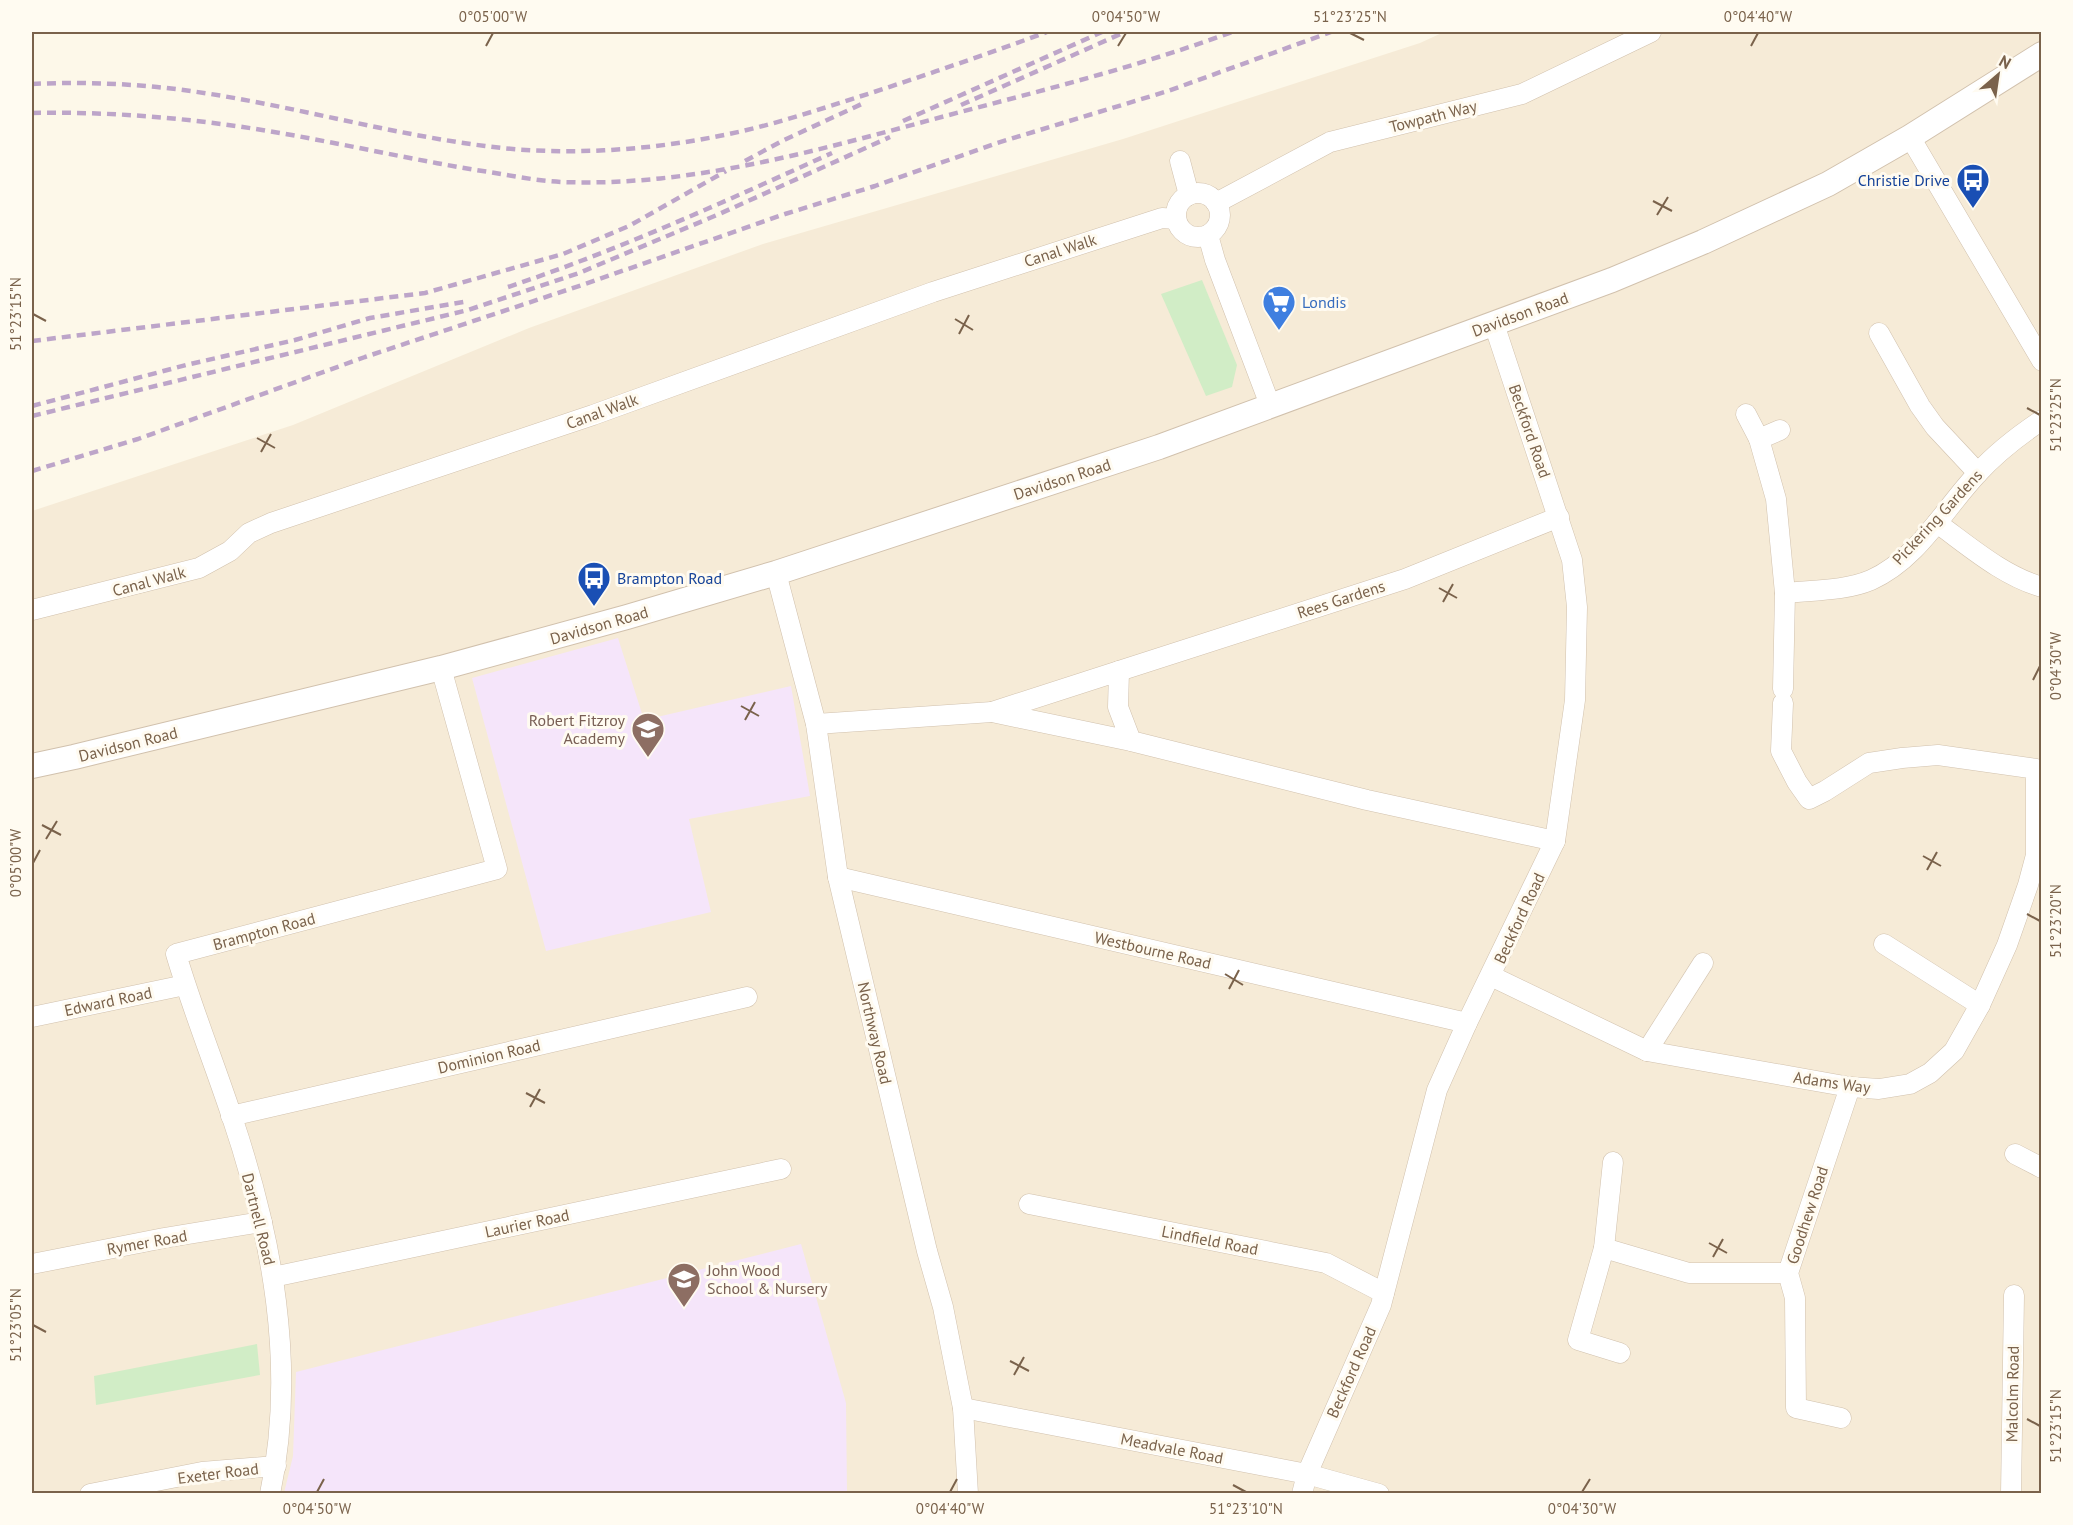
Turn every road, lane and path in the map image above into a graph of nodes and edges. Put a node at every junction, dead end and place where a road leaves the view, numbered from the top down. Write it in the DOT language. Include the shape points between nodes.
graph roads {
  1 [pos="1651,32"];
  2 [pos="2042,54"];
  3 [pos="1910,137"];
  4 [pos="1180,161"];
  5 [pos="1190,195"];
  6 [pos="1216,203"];
  7 [pos="1176,219"];
  8 [pos="1208,235"];
  9 [pos="1494,324"];
  10 [pos="1879,333"];
  11 [pos="2042,361"];
  12 [pos="1270,405"];
  13 [pos="1746,414"];
  14 [pos="2042,420"];
  15 [pos="1780,430"];
  16 [pos="1759,439"];
  17 [pos="1978,473"];
  18 [pos="1559,517"];
  19 [pos="1937,523"];
  20 [pos="776,573"];
  21 [pos="2042,586"];
  22 [pos="1785,593"];
  23 [pos="32,610"];
  24 [pos="441,668"];
  25 [pos="1119,671"];
  26 [pos="992,712"];
  27 [pos="816,724"];
  28 [pos="1131,741"];
  29 [pos="2039,761"];
  30 [pos="32,766"];
  31 [pos="1555,842"];
  32 [pos="838,877"];
  33 [pos="1884,944"];
  34 [pos="176,954"];
  35 [pos="1703,963"];
  36 [pos="1491,976"];
  37 [pos="185,985"];
  38 [pos="747,997"];
  39 [pos="1980,1005"];
  40 [pos="32,1017"];
  41 [pos="1467,1023"];
  42 [pos="1647,1051"];
  43 [pos="1850,1087"];
  44 [pos="231,1116"];
  45 [pos="2015,1154"];
  46 [pos="1613,1162"];
  47 [pos="781,1168"];
  48 [pos="2042,1168"];
  49 [pos="1029,1204"];
  50 [pos="262,1222"];
  51 [pos="1604,1248"];
  52 [pos="32,1264"];
  53 [pos="1788,1273"];
  54 [pos="273,1277"];
  55 [pos="1384,1293"];
  56 [pos="2014,1295"];
  57 [pos="1620,1353"];
  58 [pos="963,1408"];
  59 [pos="1841,1418"];
  60 [pos="276,1466"];
  61 [pos="1307,1474"];
  62 [pos="90,1494"];
  63 [pos="270,1494"];
  64 [pos="968,1494"];
  65 [pos="1302,1494"];
  66 [pos="1379,1494"];
  67 [pos="2011,1494"];
  1 -- 6 [label="street, Towpath Way" via="1522,94 1330,142"];
  2 -- 3 [label="street, Davidson Road"];
  3 -- 9 [label="street, Davidson Road" via="1828,184 1703,242"];
  3 -- 11 [label="street"];
  4 -- 5 [label="street"];
  5 -- 6 [label="street" via="1204,194"];
  5 -- 7 [label="street" via="1179,205"];
  6 -- 8 [label="street" via="1219,221"];
  7 -- 8 [label="street" via="1188,234"];
  7 -- 23 [label="street, Canal Walk" via="1162,218 933,292 593,415 271,523 249,533 230,551 199,568"];
  8 -- 12 [label="street"];
  9 -- 12 [label="street, Davidson Road"];
  9 -- 18 [label="street, Beckford Road"];
  10 -- 17 [label="street" via="1920,406"];
  12 -- 20 [label="street, Davidson Road" via="1159,447"];
  13 -- 16 [label="street"];
  14 -- 17 [label="street, Pickering Gardens" via="2012,440"];
  15 -- 16 [label="street"];
  16 -- 22 [label="street" via="1776,499"];
  17 -- 19 [label="street, Pickering Gardens"];
  18 -- 25 [label="street, Rees Gardens" via="1405,579"];
  18 -- 31 [label="street, Beckford Road" via="1572,560 1577,608 1575,700"];
  19 -- 21 [label="street" via="1996,565"];
  19 -- 22 [label="street, Pickering Gardens" via="1904,559 1873,579 1853,586"];
  20 -- 24 [label="street, Davidson Road"];
  20 -- 27 [label="street, Northway Road"];
  22 -- 29 [label="street, Adams Way" via="1781,751 1809,799 1869,762 1938,755"];
  24 -- 30 [label="street, Davidson Road"];
  24 -- 34 [label="street, Brampton Road" via="497,869"];
  25 -- 26 [label="street, Rees Gardens"];
  25 -- 28 [label="street" via="1118,707"];
  26 -- 27 [label="street, Rees Gardens"];
  26 -- 28 [label="street, Rees Gardens"];
  27 -- 32 [label="street, Northway Road"];
  28 -- 31 [label="street, Rees Gardens"];
  29 -- 39 [label="street, Adams Way" via="2036,855 2007,945"];
  31 -- 36 [label="street, Beckford Road"];
  32 -- 41 [label="street, Westbourne Road"];
  32 -- 58 [label="street, Northway Road" via="943,1307"];
  33 -- 39 [label="street"];
  34 -- 37 [label="street, Dartnell Road"];
  35 -- 42 [label="street"];
  36 -- 41 [label="street, Beckford Road"];
  36 -- 42 [label="street, Adams Way"];
  37 -- 40 [label="street, Edward Road"];
  37 -- 44 [label="street, Dartnell Road"];
  38 -- 44 [label="street, Dominion Road"];
  39 -- 43 [label="street, Adams Way" via="1954,1051 1930,1073 1910,1084 1879,1089"];
  41 -- 55 [label="street, Beckford Road" via="1437,1090"];
  42 -- 43 [label="street, Adams Way"];
  43 -- 53 [label="street, Goodhew Road"];
  44 -- 50 [label="street, Dartnell Road"];
  45 -- 48 [label="street"];
  46 -- 51 [label="street"];
  47 -- 54 [label="street, Laurier Road"];
  49 -- 55 [label="street, Lindfield Road" via="1326,1263"];
  50 -- 52 [label="street, Rymer Road"];
  50 -- 54 [label="street, Dartnell Road"];
  51 -- 53 [label="street" via="1689,1273"];
  51 -- 57 [label="street" via="1578,1340"];
  53 -- 59 [label="street, Goodhew Road" via="1795,1298 1796,1408"];
  54 -- 60 [label="street, Dartnell Road" via="281,1356"];
  55 -- 61 [label="street, Beckford Road"];
  56 -- 67 [label="street, Malcolm Road"];
  58 -- 61 [label="street, Meadvale Road"];
  58 -- 64 [label="street, Northway Road"];
  60 -- 62 [label="street, Exeter Road" via="202,1472"];
  60 -- 63 [label="street, Dartnell Road"];
  61 -- 65 [label="street, Beckford Road"];
  61 -- 66 [label="street, Meadvale Road"];
}
